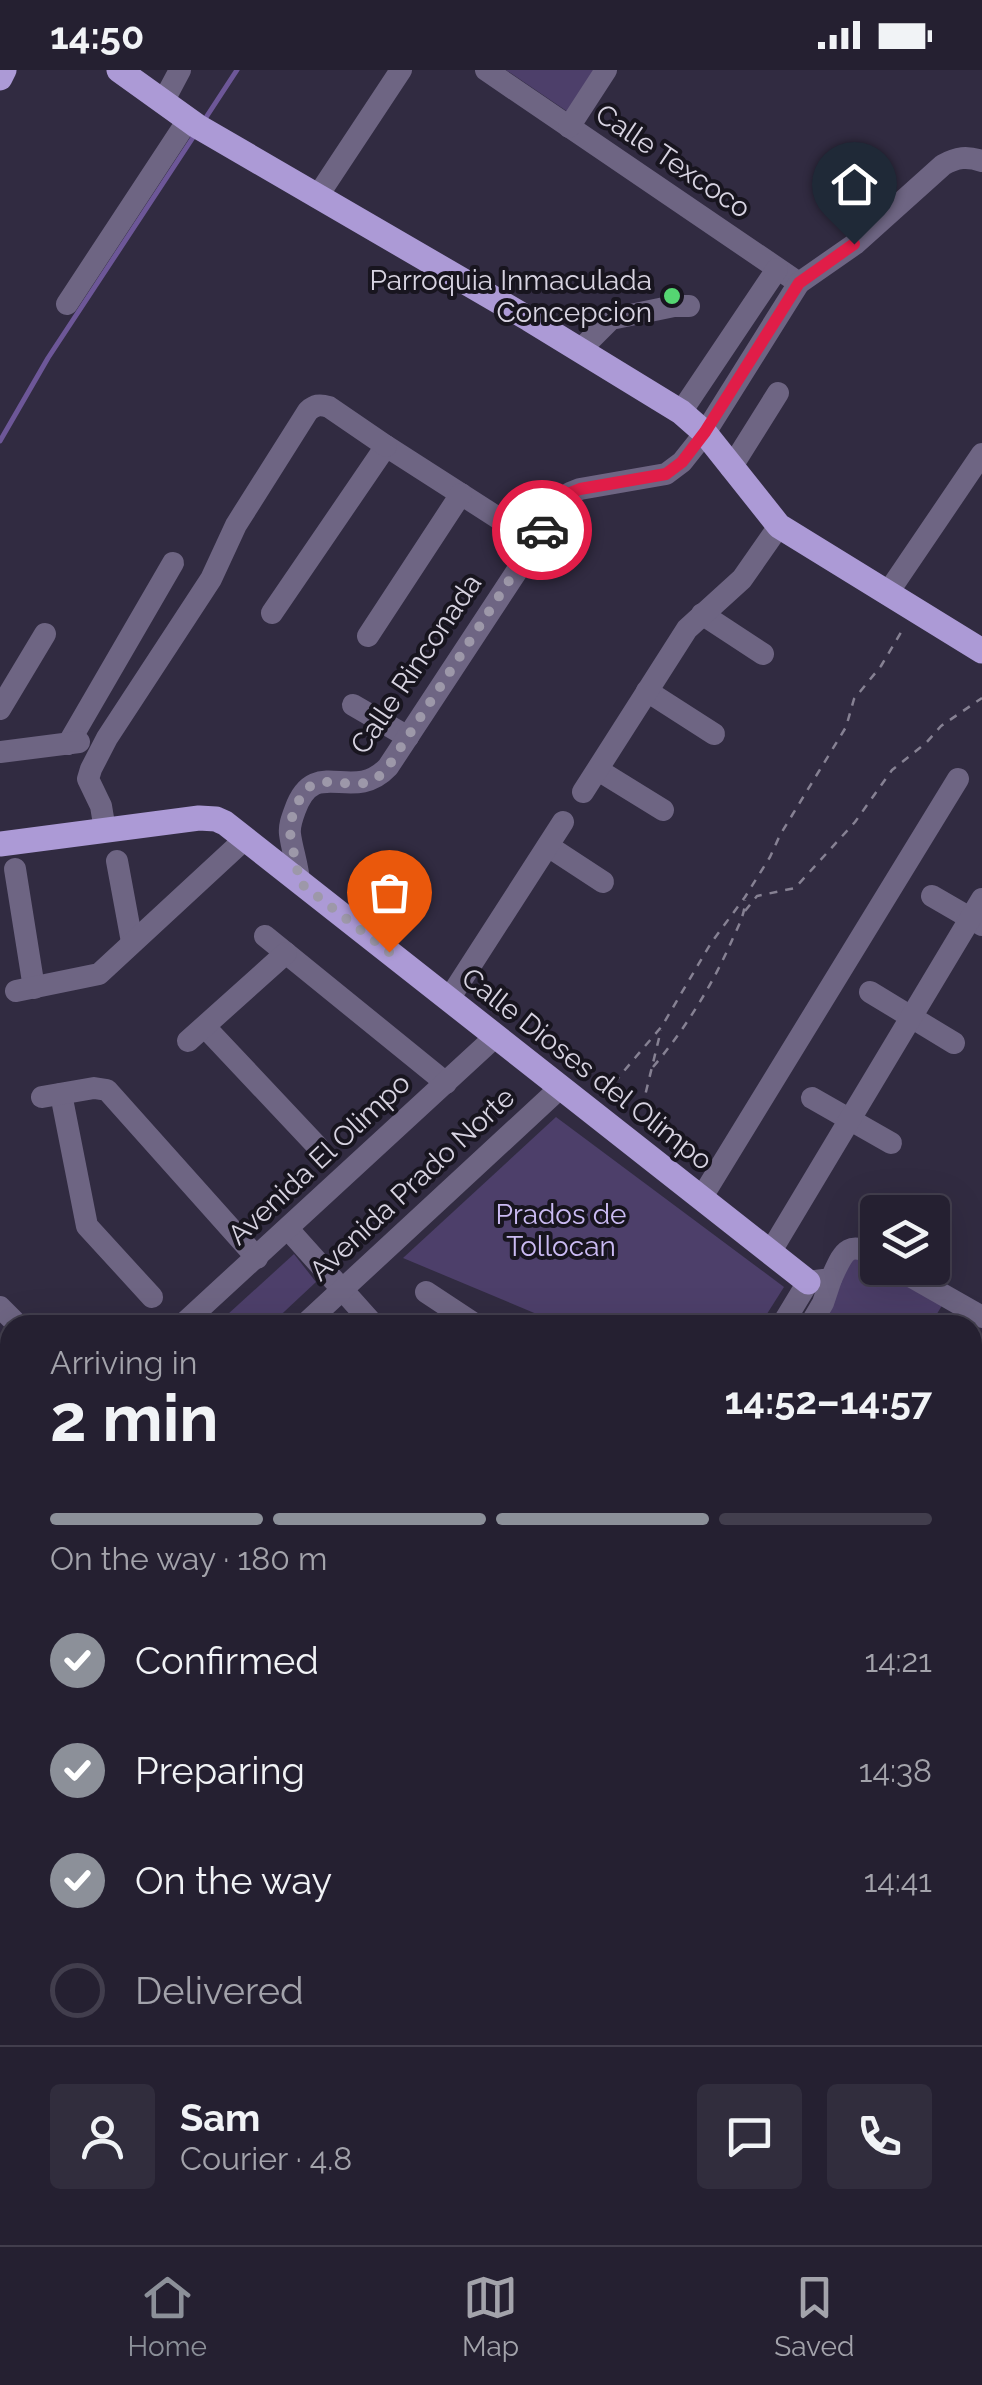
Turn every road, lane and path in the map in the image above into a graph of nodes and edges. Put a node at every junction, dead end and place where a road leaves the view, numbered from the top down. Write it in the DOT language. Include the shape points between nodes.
graph roads {
  1 [pos="4,70"];
  2 [pos="119,70"];
  3 [pos="180,70"];
  4 [pos="401,70"];
  5 [pos="486,70"];
  6 [pos="606,70"];
  7 [pos="0,78"];
  8 [pos="163,102"];
  9 [pos="196,125"];
  10 [pos="569,126"];
  11 [pos="976,158"];
  12 [pos="317,197"];
  13 [pos="777,268"];
  14 [pos="799,283"];
  15 [pos="67,304"];
  16 [pos="689,306"];
  17 [pos="580,350"];
  18 [pos="778,393"];
  19 [pos="682,412"];
  20 [pos="705,432"];
  21 [pos="384,450"];
  22 [pos="982,454"];
  23 [pos="731,468"];
  24 [pos="461,494"];
  25 [pos="779,526"];
  26 [pos="534,541"];
  27 [pos="173,563"];
  28 [pos="887,594"];
  29 [pos="911,608"];
  30 [pos="272,613"];
  31 [pos="702,614"];
  32 [pos="45,634"];
  33 [pos="368,636"];
  34 [pos="982,651"];
  35 [pos="763,654"];
  36 [pos="646,691"];
  37 [pos="982,698"];
  38 [pos="353,705"];
  39 [pos="0,710"];
  40 [pos="714,734"];
  41 [pos="107,738"];
  42 [pos="408,738"];
  43 [pos="68,744"];
  44 [pos="0,752"];
  45 [pos="598,770"];
  46 [pos="958,779"];
  47 [pos="584,792"];
  48 [pos="663,810"];
  49 [pos="563,822"];
  50 [pos="105,830"];
  51 [pos="245,838"];
  52 [pos="0,844"];
  53 [pos="548,846"];
  54 [pos="117,861"];
  55 [pos="16,870"];
  56 [pos="299,882"];
  57 [pos="603,882"];
  58 [pos="932,896"];
  59 [pos="745,897"];
  60 [pos="745,912"];
  61 [pos="978,914"];
  62 [pos="265,936"];
  63 [pos="132,942"];
  64 [pos="286,953"];
  65 [pos="870,992"];
  66 [pos="449,1000"];
  67 [pos="911,1017"];
  68 [pos="662,1026"];
  69 [pos="496,1036"];
  70 [pos="954,1043"];
  71 [pos="654,1067"];
  72 [pos="446,1083"];
  73 [pos="568,1093"];
  74 [pos="812,1098"];
  75 [pos="849,1119"];
  76 [pos="633,1144"];
  77 [pos="890,1144"];
  78 [pos="318,1147"];
  79 [pos="702,1197"];
  80 [pos="288,1230"];
  81 [pos="860,1248"];
  82 [pos="771,1251"];
  83 [pos="256,1258"];
  84 [pos="820,1280"];
  85 [pos="926,1285"];
  86 [pos="343,1290"];
  87 [pos="426,1292"];
  88 [pos="152,1297"];
  89 [pos="193,1315"];
  90 [pos="315,1315"];
  91 [pos="365,1315"];
  92 [pos="461,1315"];
  93 [pos="790,1315"];
  94 [pos="816,1315"];
  95 [pos="978,1315"];
  1 -- 7 [label="main road"];
  2 -- 8 [label="main road"];
  3 -- 8 [label="street"];
  4 -- 12 [label="street"];
  5 -- 10 [label="street, Calle Texcoco"];
  6 -- 10 [label="street"];
  8 -- 9 [label="main road"];
  9 -- 12 [label="main road"];
  9 -- 15 [label="street"];
  10 -- 13 [label="street, Calle Texcoco"];
  11 -- 14 [label="street" via="943,165"];
  12 -- 17 [label="main road"];
  13 -- 14 [label="street, Calle Texcoco"];
  13 -- 19 [label="street"];
  14 -- 20 [label="street, Calle Rinconada"];
  16 -- 17 [label="street" via="611,319"];
  17 -- 19 [label="main road"];
  18 -- 23 [label="street"];
  19 -- 20 [label="main road"];
  20 -- 23 [label="main road"];
  20 -- 26 [label="street, Calle Rinconada" via="666,474 570,493"];
  21 -- 24 [label="street"];
  21 -- 30 [label="street"];
  21 -- 41 [label="street" via="328,406 308,412 236,526 212,579"];
  22 -- 28 [label="street"];
  23 -- 25 [label="main road"];
  24 -- 26 [label="street"];
  24 -- 33 [label="street"];
  25 -- 28 [label="main road"];
  25 -- 31 [label="street" via="742,580"];
  26 -- 42 [label="street, Calle Rinconada"];
  27 -- 43 [label="street"];
  28 -- 29 [label="main road"];
  29 -- 34 [label="main road"];
  29 -- 59 [label="path"];
  31 -- 35 [label="street"];
  31 -- 36 [label="street"];
  32 -- 39 [label="street"];
  36 -- 40 [label="street"];
  36 -- 45 [label="street"];
  37 -- 60 [label="path" via="892,770 795,888 757,896"];
  38 -- 42 [label="street"];
  41 -- 43 [label="street"];
  41 -- 50 [label="street" via="88,778"];
  42 -- 56 [label="street, Calle Rinconada" via="369,782 321,782 304,790 290,823"];
  43 -- 44 [label="street"];
  45 -- 47 [label="street"];
  45 -- 48 [label="street"];
  46 -- 79 [label="street"];
  49 -- 53 [label="street"];
  50 -- 51 [label="main road, Calle Dioses del Olimpo" via="207,817"];
  50 -- 52 [label="main road, Calle Dioses del Olimpo"];
  51 -- 56 [label="main road, Calle Dioses del Olimpo"];
  51 -- 63 [label="street"];
  53 -- 57 [label="street"];
  53 -- 66 [label="street"];
  54 -- 63 [label="street"];
  55 -- 63 [label="street" via="25,990 100,974"];
  56 -- 66 [label="main road, Calle Dioses del Olimpo"];
  58 -- 61 [label="street"];
  59 -- 60 [label="path"];
  59 -- 68 [label="path"];
  60 -- 71 [label="path" via="719,970"];
  61 -- 67 [label="street"];
  62 -- 64 [label="street"];
  64 -- 72 [label="street"];
  64 -- 78 [label="street" via="197,1034"];
  65 -- 67 [label="street"];
  66 -- 69 [label="main road, Calle Dioses del Olimpo"];
  67 -- 70 [label="street"];
  67 -- 75 [label="street"];
  68 -- 71 [label="path"];
  68 -- 73 [label="path" via="614,1084"];
  69 -- 72 [label="street, Avenida El Olimpo"];
  69 -- 73 [label="main road, Calle Dioses del Olimpo"];
  71 -- 76 [label="path"];
  72 -- 80 [label="street, Avenida El Olimpo"];
  73 -- 76 [label="main road, Calle Dioses del Olimpo"];
  73 -- 86 [label="street, Avenida Prado Norte"];
  74 -- 75 [label="street"];
  75 -- 77 [label="street"];
  75 -- 82 [label="street"];
  76 -- 79 [label="main road, Calle Dioses del Olimpo"];
  79 -- 82 [label="main road, Calle Dioses del Olimpo"];
  80 -- 83 [label="street, Avenida El Olimpo"];
  80 -- 86 [label="street"];
  81 -- 84 [label="street" via="845,1252"];
  82 -- 84 [label="main road, Calle Dioses del Olimpo"];
  83 -- 88 [label="street" via="106,1090 52,1095 87,1226"];
  83 -- 89 [label="street, Avenida El Olimpo"];
  84 -- 93 [label="street"];
  84 -- 94 [label="street" via="823,1303"];
  85 -- 95 [label="street"];
  86 -- 90 [label="street, Avenida Prado Norte"];
  86 -- 91 [label="street"];
  87 -- 92 [label="street"];
}
